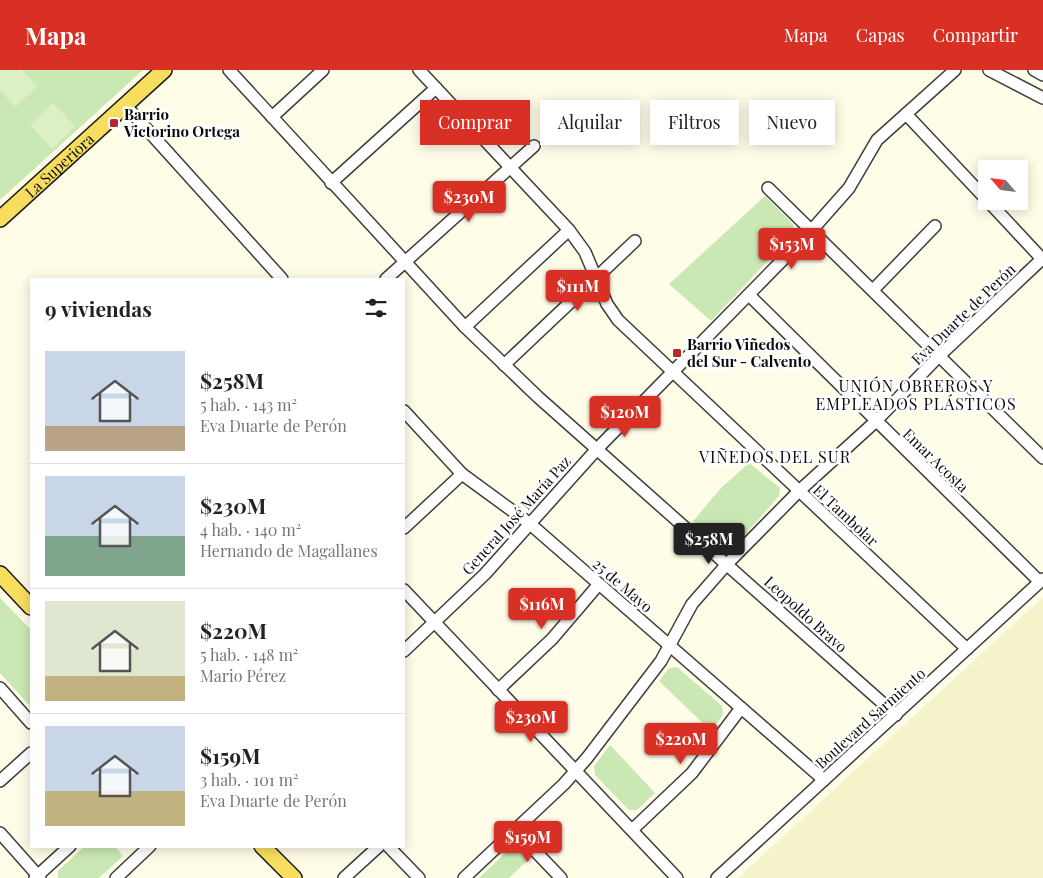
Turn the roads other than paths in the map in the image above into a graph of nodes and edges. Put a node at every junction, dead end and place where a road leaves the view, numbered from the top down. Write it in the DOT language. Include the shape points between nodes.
graph roads {
  1 [pos="164,70"];
  2 [pos="229,70"];
  3 [pos="323,70"];
  4 [pos="419,70"];
  5 [pos="955,70"];
  6 [pos="989,70"];
  7 [pos="1034,70"];
  8 [pos="1043,75"];
  9 [pos="436,88"];
  10 [pos="1043,98"];
  11 [pos="125,105"];
  12 [pos="906,114"];
  13 [pos="272,117"];
  14 [pos="534,146"];
  15 [pos="510,167"];
  16 [pos="331,183"];
  17 [pos="768,188"];
  18 [pos="978,190"];
  19 [pos="996,210"];
  20 [pos="0,219"];
  21 [pos="935,226"];
  22 [pos="569,230"];
  23 [pos="811,230"];
  24 [pos="635,242"];
  25 [pos="1043,259"];
  26 [pos="404,264"];
  27 [pos="595,277"];
  28 [pos="281,278"];
  29 [pos="387,278"];
  30 [pos="872,290"];
  31 [pos="749,295"];
  32 [pos="465,327"];
  33 [pos="939,356"];
  34 [pos="504,366"];
  35 [pos="672,371"];
  36 [pos="405,412"];
  37 [pos="875,422"];
  38 [pos="596,449"];
  39 [pos="1042,456"];
  40 [pos="462,474"];
  41 [pos="799,491"];
  42 [pos="529,524"];
  43 [pos="405,527"];
  44 [pos="727,564"];
  45 [pos="0,574"];
  46 [pos="1042,580"];
  47 [pos="600,584"];
  48 [pos="405,591"];
  49 [pos="30,606"];
  50 [pos="434,622"];
  51 [pos="669,645"];
  52 [pos="967,649"];
  53 [pos="405,650"];
  54 [pos="0,688"];
  55 [pos="498,690"];
  56 [pos="741,708"];
  57 [pos="896,715"];
  58 [pos="30,722"];
  59 [pos="30,754"];
  60 [pos="576,771"];
  61 [pos="824,780"];
  62 [pos="0,781"];
  63 [pos="515,830"];
  64 [pos="632,830"];
  65 [pos="0,833"];
  66 [pos="68,848"];
  67 [pos="148,848"];
  68 [pos="264,848"];
  69 [pos="377,848"];
  70 [pos="390,848"];
  71 [pos="287,876"];
  72 [pos="38,877"];
  73 [pos="116,878"];
  74 [pos="344,878"];
  75 [pos="419,878"];
  76 [pos="464,878"];
  77 [pos="560,878"];
  78 [pos="677,878"];
  79 [pos="717,878"];
  1 -- 11 [label="main road, La Superiora"];
  2 -- 13 [label="street, Leopoldo Bravo"];
  3 -- 13 [label="street"];
  4 -- 9 [label="street, El Tambolar"];
  5 -- 12 [label="street, General José María Paz"];
  6 -- 10 [label="street"];
  7 -- 8 [label="street"];
  9 -- 15 [label="street, El Tambolar"];
  9 -- 16 [label="street"];
  11 -- 20 [label="main road, La Superiora"];
  11 -- 28 [label="street"];
  12 -- 18 [label="street"];
  12 -- 23 [label="street, General José María Paz" via="877,140 849,188"];
  13 -- 16 [label="street, Leopoldo Bravo"];
  14 -- 15 [label="street"];
  15 -- 22 [label="street, El Tambolar"];
  15 -- 26 [label="street"];
  16 -- 26 [label="street, Leopoldo Bravo"];
  17 -- 23 [label="street"];
  19 -- 25 [label="street"];
  21 -- 30 [label="street"];
  22 -- 27 [label="street, El Tambolar" via="585,252"];
  22 -- 32 [label="street"];
  23 -- 30 [label="street"];
  23 -- 31 [label="street, General José María Paz"];
  24 -- 27 [label="street"];
  25 -- 33 [label="street, Eva Duarte de Perón"];
  26 -- 29 [label="street"];
  26 -- 32 [label="street, Leopoldo Bravo"];
  27 -- 34 [label="street"];
  27 -- 35 [label="street, El Tambolar" via="606,304 618,320"];
  30 -- 33 [label="street"];
  31 -- 35 [label="street, General José María Paz"];
  31 -- 37 [label="street, Emar Acosta"];
  32 -- 34 [label="street, Leopoldo Bravo"];
  33 -- 37 [label="street, Eva Duarte de Perón"];
  33 -- 39 [label="street"];
  34 -- 38 [label="street, Leopoldo Bravo"];
  35 -- 38 [label="street, General José María Paz"];
  35 -- 41 [label="street, El Tambolar"];
  36 -- 40 [label="street, 25 de Mayo"];
  37 -- 41 [label="street, Eva Duarte de Perón"];
  37 -- 46 [label="street, Emar Acosta"];
  38 -- 42 [label="street, General José María Paz"];
  38 -- 44 [label="street, Leopoldo Bravo"];
  40 -- 42 [label="street, 25 de Mayo"];
  40 -- 43 [label="street"];
  41 -- 44 [label="street, Eva Duarte de Perón"];
  41 -- 52 [label="street, El Tambolar"];
  42 -- 47 [label="street, 25 de Mayo"];
  42 -- 50 [label="street, General José María Paz" via="485,574"];
  44 -- 51 [label="street, Eva Duarte de Perón" via="692,604"];
  44 -- 57 [label="street, Leopoldo Bravo"];
  45 -- 49 [label="main road"];
  46 -- 52 [label="street, Boulevard Sarmiento"];
  47 -- 51 [label="street, 25 de Mayo"];
  47 -- 55 [label="street" via="552,638"];
  48 -- 50 [label="street"];
  50 -- 53 [label="street, General José María Paz"];
  50 -- 55 [label="street"];
  51 -- 56 [label="street, 25 de Mayo"];
  51 -- 60 [label="street, Eva Duarte de Perón" via="661,661"];
  52 -- 57 [label="street, Boulevard Sarmiento"];
  54 -- 58 [label="street"];
  55 -- 60 [label="street"];
  56 -- 61 [label="street, 25 de Mayo"];
  56 -- 64 [label="street" via="692,773"];
  57 -- 61 [label="street, Boulevard Sarmiento"];
  59 -- 62 [label="street"];
  60 -- 63 [label="street, Eva Duarte de Perón"];
  60 -- 64 [label="street"];
  61 -- 79 [label="street, Boulevard Sarmiento"];
  63 -- 76 [label="street, Eva Duarte de Perón"];
  63 -- 77 [label="street"];
  64 -- 78 [label="street"];
  65 -- 72 [label="street"];
  66 -- 72 [label="street"];
  67 -- 73 [label="street"];
  68 -- 71 [label="main road"];
  69 -- 74 [label="street"];
  70 -- 75 [label="street"];
}
